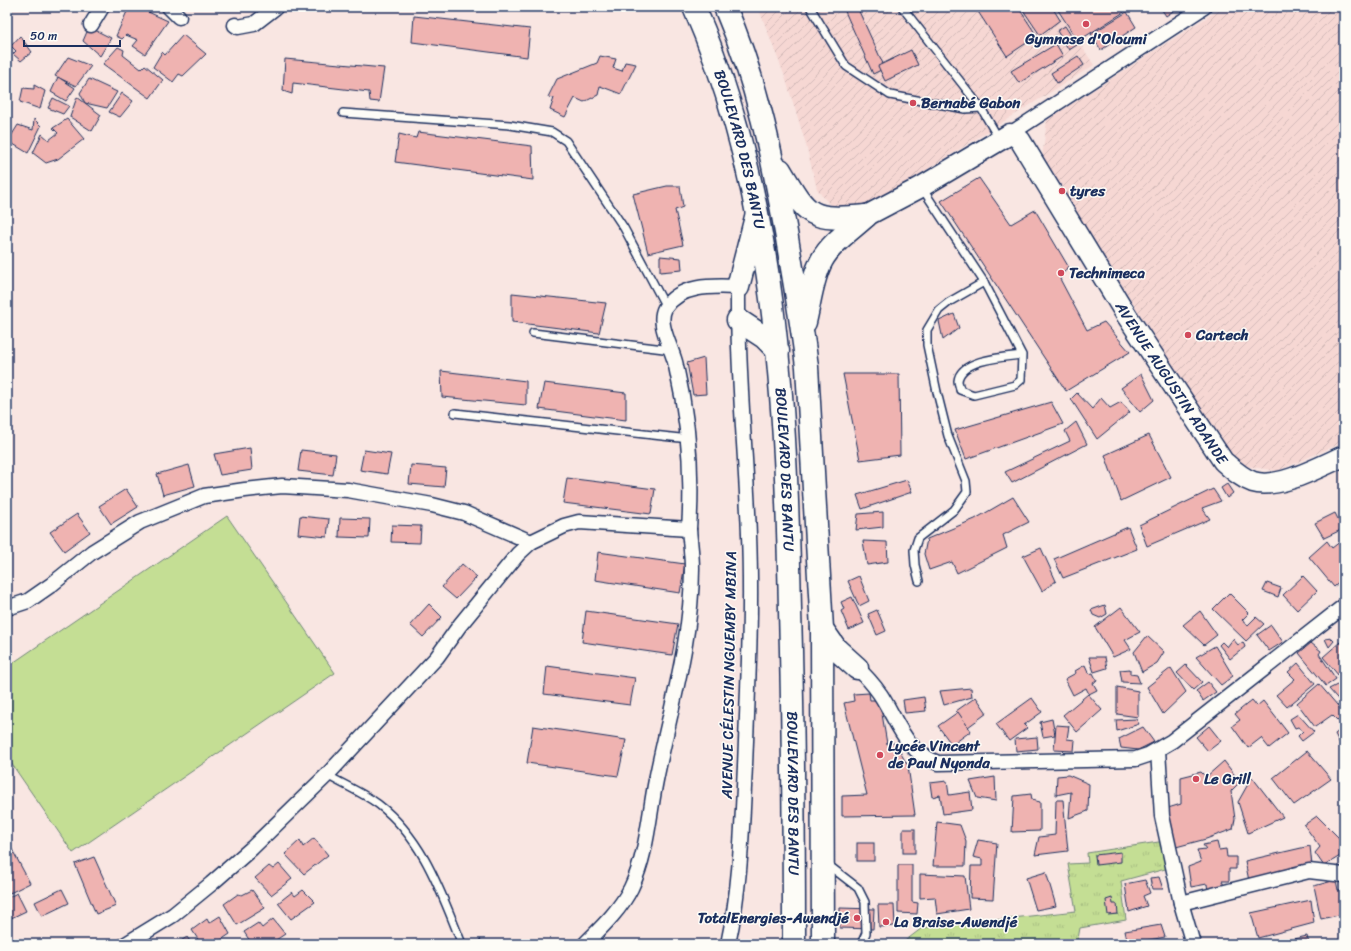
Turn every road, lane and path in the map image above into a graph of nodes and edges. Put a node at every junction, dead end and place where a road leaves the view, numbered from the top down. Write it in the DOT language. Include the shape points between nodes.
graph roads {
  1 [pos="102,7"];
  2 [pos="169,7"];
  3 [pos="276,7"];
  4 [pos="694,7"];
  5 [pos="725,7"];
  6 [pos="810,7"];
  7 [pos="902,7"];
  8 [pos="1204,7"];
  9 [pos="179,17"];
  10 [pos="91,25"];
  11 [pos="235,25"];
  12 [pos="981,108"];
  13 [pos="343,113"];
  14 [pos="1005,137"];
  15 [pos="773,160"];
  16 [pos="921,187"];
  17 [pos="757,212"];
  18 [pos="866,216"];
  19 [pos="984,282"];
  20 [pos="738,287"];
  21 [pos="666,307"];
  22 [pos="738,320"];
  23 [pos="803,332"];
  24 [pos="533,333"];
  25 [pos="672,350"];
  26 [pos="778,351"];
  27 [pos="1022,355"];
  28 [pos="455,413"];
  29 [pos="689,439"];
  30 [pos="1344,456"];
  31 [pos="689,529"];
  32 [pos="531,542"];
  33 [pos="919,581"];
  34 [pos="1344,606"];
  35 [pos="7,608"];
  36 [pos="822,629"];
  37 [pos="857,668"];
  38 [pos="821,682"];
  39 [pos="1158,750"];
  40 [pos="327,775"];
  41 [pos="824,862"];
  42 [pos="1344,875"];
  43 [pos="1181,903"];
  44 [pos="126,944"];
  45 [pos="461,944"];
  46 [pos="585,944"];
  47 [pos="728,944"];
  48 [pos="794,944"];
  49 [pos="823,944"];
  50 [pos="861,944"];
  51 [pos="1193,944"];
  1 -- 10 [label="street"];
  2 -- 9 [label="street"];
  3 -- 11 [label="street" via="254,24 238,27"];
  4 -- 17 [label="highway, BOULEVARD DES BANTU" via="723,82"];
  5 -- 15 [label="highway, BOULEVARD DES BANTU" via="750,74"];
  6 -- 12 [label="lane" via="846,66 890,95 965,109"];
  7 -- 12 [label="lane"];
  8 -- 14 [label="street"];
  12 -- 14 [label="lane"];
  13 -- 21 [label="lane" via="510,125 552,132 566,141 620,222"];
  14 -- 16 [label="street"];
  14 -- 30 [label="street, AVENUE AUGUSTIN ADANDE" via="1015,136 1020,140 1127,316 1223,461 1243,478 1271,484"];
  15 -- 18 [label="highway" via="801,204 814,214 826,218"];
  15 -- 23 [label="highway, BOULEVARD DES BANTU"];
  16 -- 18 [label="street"];
  16 -- 19 [label="lane"];
  17 -- 20 [label="highway"];
  17 -- 26 [label="highway, BOULEVARD DES BANTU" via="771,286"];
  18 -- 23 [label="highway" via="823,259"];
  19 -- 27 [label="lane"];
  19 -- 33 [label="lane" via="948,302 939,310 927,330 927,345 937,392 948,436 966,481 967,492 954,510 918,538 914,550"];
  20 -- 21 [label="street" via="713,286 693,289 683,292"];
  20 -- 22 [label="street, AVENUE CÉLESTIN NGUEMBY MBINA"];
  21 -- 25 [label="street" via="662,316 663,326"];
  22 -- 26 [label="highway" via="764,336"];
  22 -- 47 [label="street, AVENUE CÉLESTIN NGUEMBY MBINA" via="749,534 750,646 739,873"];
  23 -- 36 [label="highway, BOULEVARD DES BANTU" via="813,449"];
  24 -- 25 [label="lane"];
  25 -- 29 [label="street"];
  26 -- 48 [label="highway, BOULEVARD DES BANTU" via="789,525"];
  27 -- 27 [label="lane" via="1021,380 1015,385 974,396 960,390 958,381 962,372 980,360"];
  28 -- 29 [label="lane"];
  29 -- 31 [label="street" via="692,490"];
  31 -- 32 [label="street" via="579,522 564,526"];
  31 -- 46 [label="street" via="692,568 690,605 678,680 642,853 630,890 616,912"];
  32 -- 35 [label="street" via="464,513 418,502 348,490 282,486 245,490 204,496 140,522 92,552 28,601"];
  32 -- 40 [label="street" via="518,554 436,657"];
  34 -- 39 [label="street"];
  36 -- 37 [label="highway" via="836,649"];
  36 -- 38 [label="highway, BOULEVARD DES BANTU"];
  37 -- 38 [label="highway" via="838,668"];
  37 -- 39 [label="street" via="880,694 912,748 920,755 938,763 1123,760 1136,759"];
  38 -- 41 [label="highway, BOULEVARD DES BANTU"];
  39 -- 43 [label="street" via="1162,816"];
  40 -- 44 [label="street" via="211,884 173,915"];
  40 -- 45 [label="lane" via="378,804 418,847 443,895"];
  41 -- 49 [label="highway, BOULEVARD DES BANTU"];
  41 -- 50 [label="lane" via="858,888 865,902 866,933"];
  42 -- 43 [label="street" via="1309,871"];
  43 -- 51 [label="street"];
}
